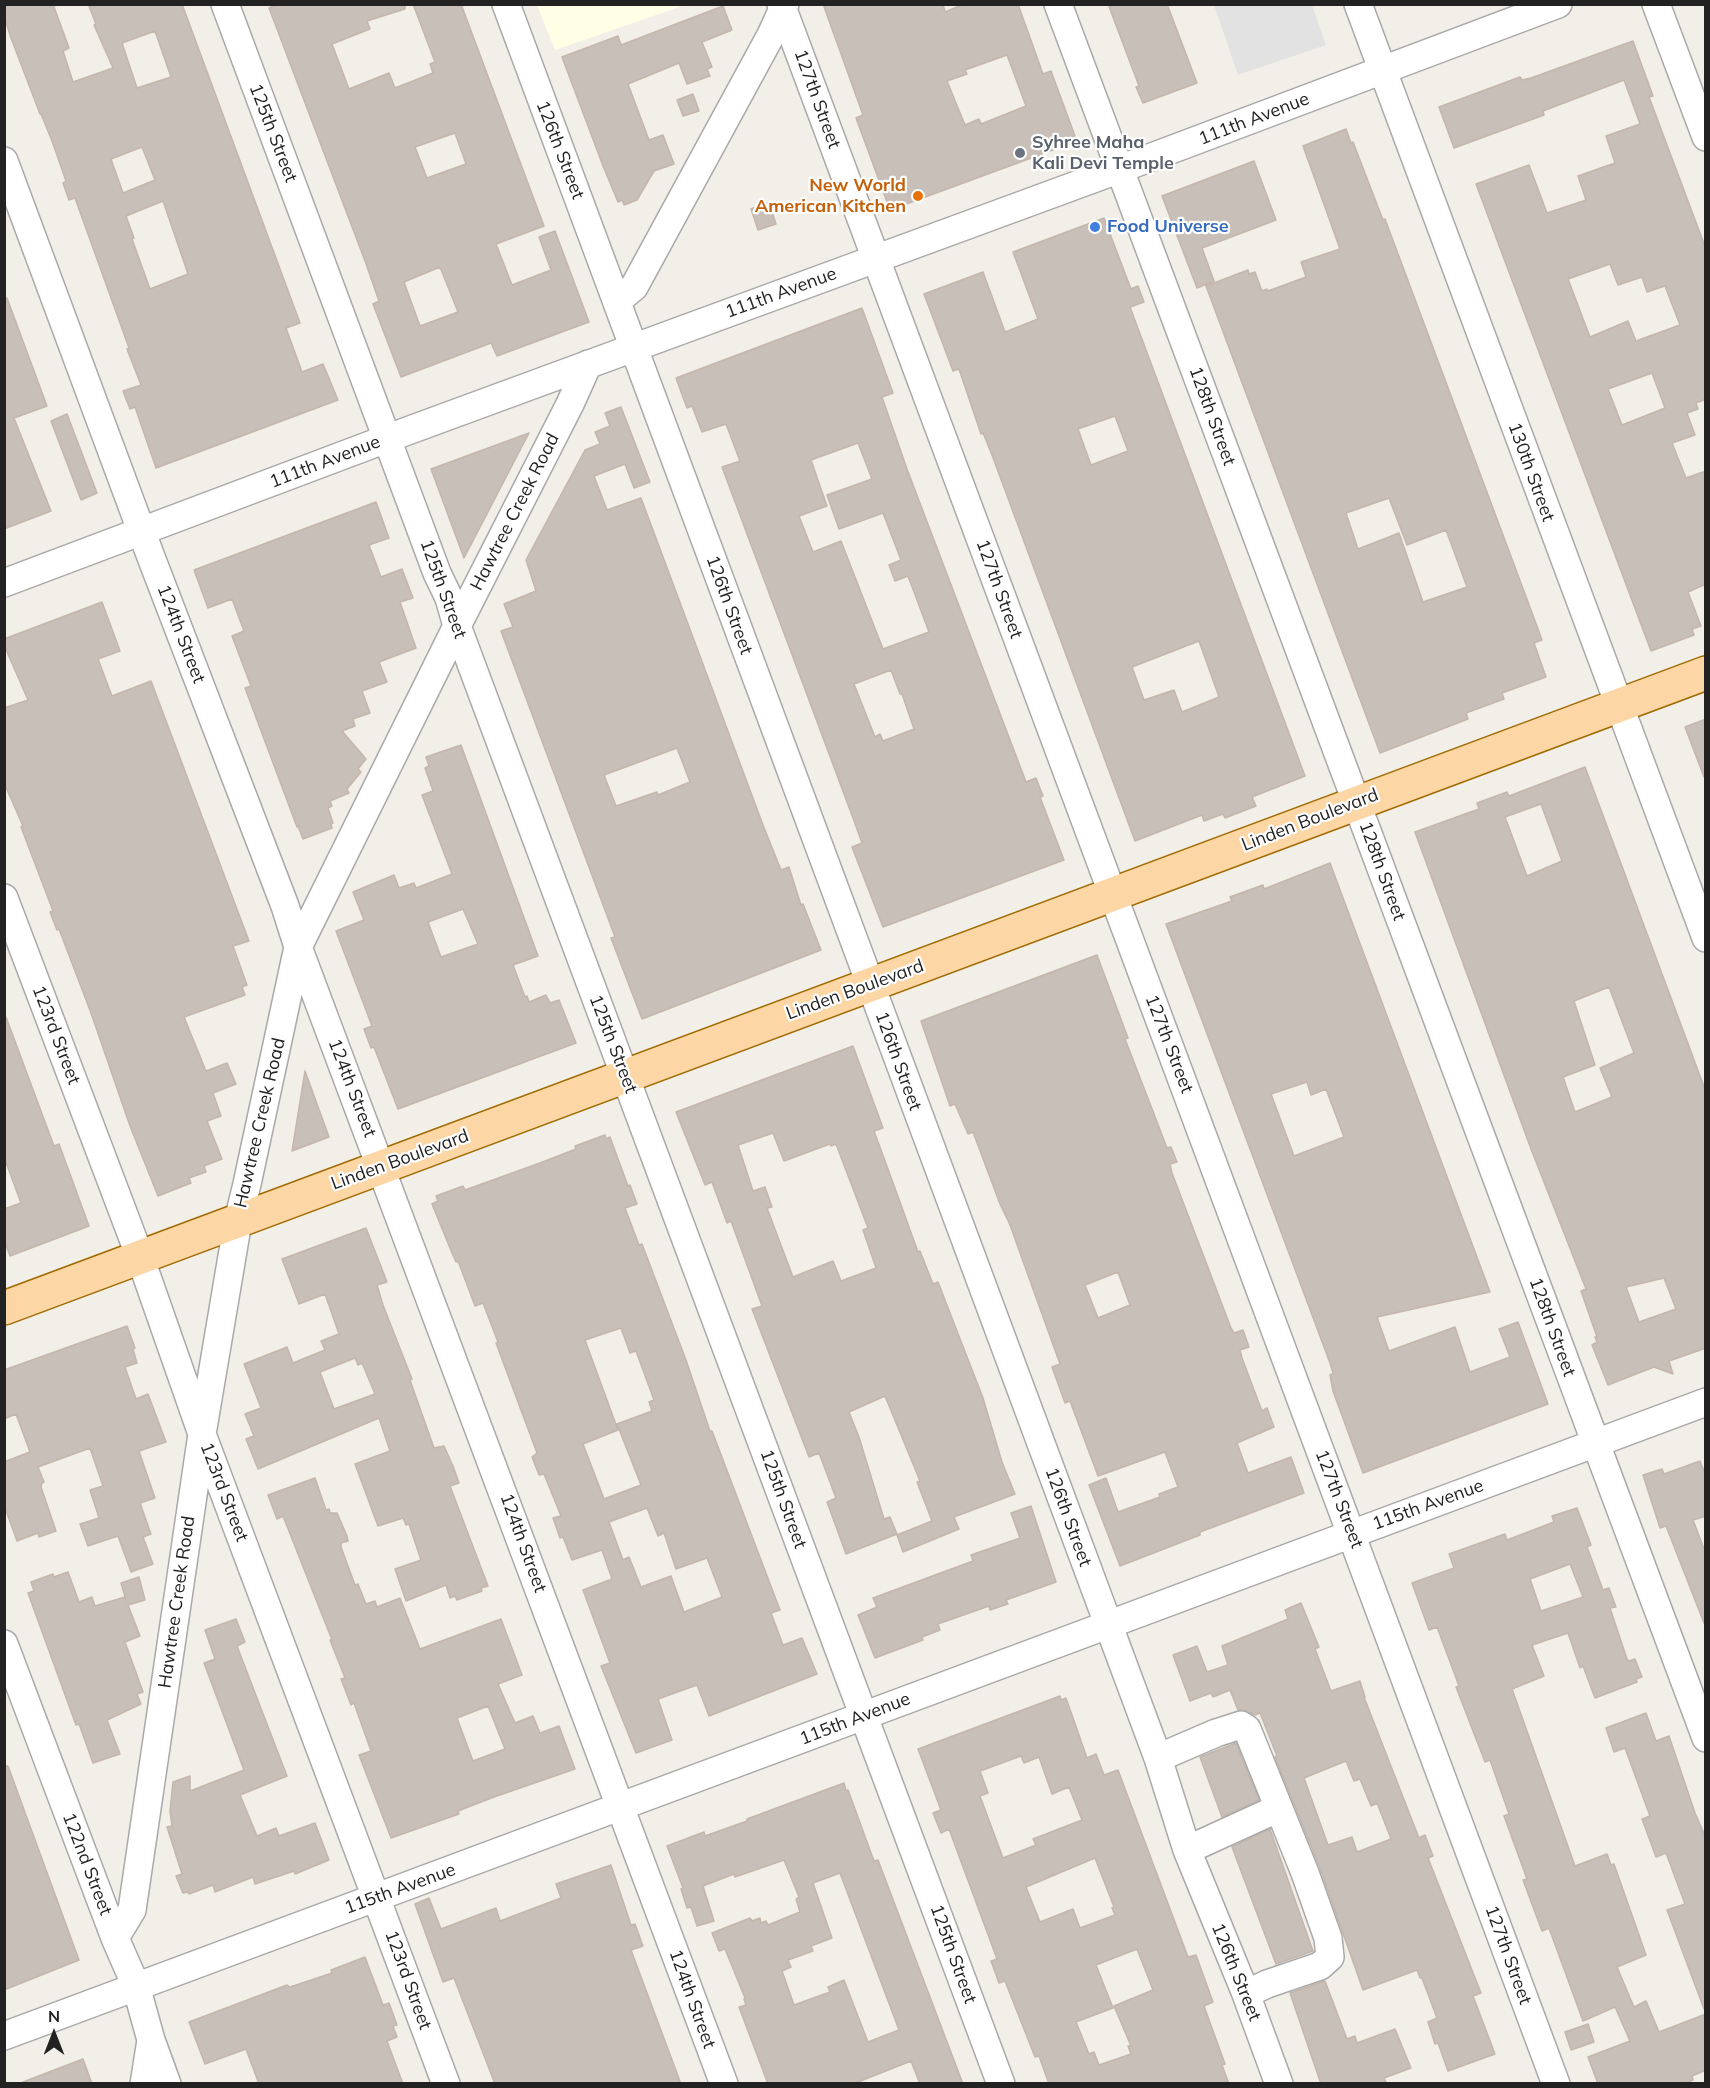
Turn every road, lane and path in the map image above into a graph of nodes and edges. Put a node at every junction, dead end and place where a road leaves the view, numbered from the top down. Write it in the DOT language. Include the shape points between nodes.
graph roads {
  1 [pos="225,4"];
  2 [pos="506,4"];
  3 [pos="1058,4"];
  4 [pos="1358,4"];
  5 [pos="1558,4"];
  6 [pos="1656,4"];
  7 [pos="783,6"];
  8 [pos="1382,70"];
  9 [pos="1706,137"];
  10 [pos="4,161"];
  11 [pos="1120,169"];
  12 [pos="876,258"];
  13 [pos="618,302"];
  14 [pos="634,347"];
  15 [pos="588,364"];
  16 [pos="387,438"];
  17 [pos="142,531"];
  18 [pos="4,583"];
  19 [pos="457,626"];
  20 [pos="1706,673"];
  21 [pos="1618,706"];
  22 [pos="1356,803"];
  23 [pos="1113,894"];
  24 [pos="4,898"];
  25 [pos="1706,938"];
  26 [pos="298,947"];
  27 [pos="869,985"];
  28 [pos="625,1076"];
  29 [pos="382,1167"];
  30 [pos="238,1221"];
  31 [pos="140,1257"];
  32 [pos="4,1308"];
  33 [pos="1706,1402"];
  34 [pos="202,1434"];
  35 [pos="1595,1443"];
  36 [pos="1352,1533"];
  37 [pos="1108,1624"];
  38 [pos="4,1644"];
  39 [pos="864,1715"];
  40 [pos="1706,1738"];
  41 [pos="1158,1758"];
  42 [pos="621,1806"];
  43 [pos="1279,1808"];
  44 [pos="1187,1850"];
  45 [pos="377,1897"];
  46 [pos="115,1938"];
  47 [pos="136,1986"];
  48 [pos="1246,1994"];
  49 [pos="4,2036"];
  50 [pos="151,2040"];
  51 [pos="144,2084"];
  52 [pos="168,2084"];
  53 [pos="446,2084"];
  54 [pos="724,2084"];
  55 [pos="1001,2084"];
  56 [pos="1279,2084"];
  57 [pos="1556,2084"];
  1 -- 16 [label="street, 125th Street"];
  2 -- 13 [label="street, 126th Street"];
  3 -- 11 [label="street, 128th Street"];
  4 -- 8 [label="street, 130th Street"];
  5 -- 8 [label="street, 111th Avenue"];
  6 -- 9 [label="street"];
  7 -- 12 [label="street, 127th Street"];
  7 -- 13 [label="street" via="634,287"];
  8 -- 11 [label="street, 111th Avenue"];
  8 -- 21 [label="street, 130th Street"];
  10 -- 17 [label="street, 124th Street"];
  11 -- 12 [label="street, 111th Avenue"];
  11 -- 22 [label="street, 128th Street"];
  12 -- 14 [label="street, 111th Avenue"];
  12 -- 23 [label="street, 127th Street"];
  13 -- 14 [label="street, 126th Street"];
  14 -- 15 [label="street, 111th Avenue"];
  14 -- 27 [label="street, 126th Street"];
  15 -- 16 [label="street, 111th Avenue"];
  15 -- 19 [label="street, Hawtree Creek Road"];
  16 -- 17 [label="street, 111th Avenue"];
  16 -- 19 [label="street, 125th Street"];
  17 -- 18 [label="street, 111th Avenue"];
  17 -- 26 [label="street, 124th Street"];
  19 -- 26 [label="street, Hawtree Creek Road"];
  19 -- 28 [label="street, 125th Street"];
  20 -- 21 [label="main road, Linden Boulevard"];
  21 -- 22 [label="main road, Linden Boulevard"];
  21 -- 25 [label="street, 130th Street"];
  22 -- 23 [label="main road, Linden Boulevard"];
  22 -- 35 [label="street, 128th Street"];
  23 -- 27 [label="main road, Linden Boulevard"];
  23 -- 36 [label="street, 127th Street"];
  24 -- 31 [label="street, 123rd Street"];
  26 -- 29 [label="street, 124th Street"];
  26 -- 30 [label="street, Hawtree Creek Road"];
  27 -- 28 [label="main road, Linden Boulevard"];
  27 -- 37 [label="street, 126th Street"];
  28 -- 29 [label="main road, Linden Boulevard"];
  28 -- 39 [label="street, 125th Street"];
  29 -- 30 [label="main road, Linden Boulevard"];
  29 -- 42 [label="street, 124th Street"];
  30 -- 31 [label="main road, Linden Boulevard"];
  30 -- 34 [label="street, Hawtree Creek Road"];
  31 -- 32 [label="main road, Linden Boulevard"];
  31 -- 34 [label="street, 123rd Street"];
  33 -- 35 [label="street, 115th Avenue"];
  34 -- 45 [label="street, 123rd Street"];
  34 -- 46 [label="street, Hawtree Creek Road" via="132,1910"];
  35 -- 36 [label="street, 115th Avenue"];
  35 -- 40 [label="street, 128th Street"];
  36 -- 37 [label="street, 115th Avenue"];
  36 -- 57 [label="street, 127th Street"];
  37 -- 39 [label="street, 115th Avenue"];
  37 -- 41 [label="street, 126th Street"];
  38 -- 46 [label="street, 122nd Street"];
  39 -- 42 [label="street, 115th Avenue"];
  39 -- 55 [label="street, 125th Street"];
  41 -- 43 [label="street" via="1241,1725 1247,1729"];
  41 -- 44 [label="street, 126th Street"];
  42 -- 45 [label="street, 115th Avenue"];
  42 -- 54 [label="street, 124th Street"];
  43 -- 44 [label="street"];
  43 -- 48 [label="street" via="1328,1938 1330,1957 1320,1966"];
  44 -- 48 [label="street, 126th Street"];
  45 -- 47 [label="street, 115th Avenue"];
  45 -- 53 [label="street, 123rd Street"];
  46 -- 47 [label="street, 122nd Street"];
  47 -- 49 [label="street, 115th Avenue"];
  47 -- 50 [label="street, 122nd Street"];
  48 -- 56 [label="street, 126th Street"];
  50 -- 51 [label="street"];
  50 -- 52 [label="street, 122nd Street"];
}
